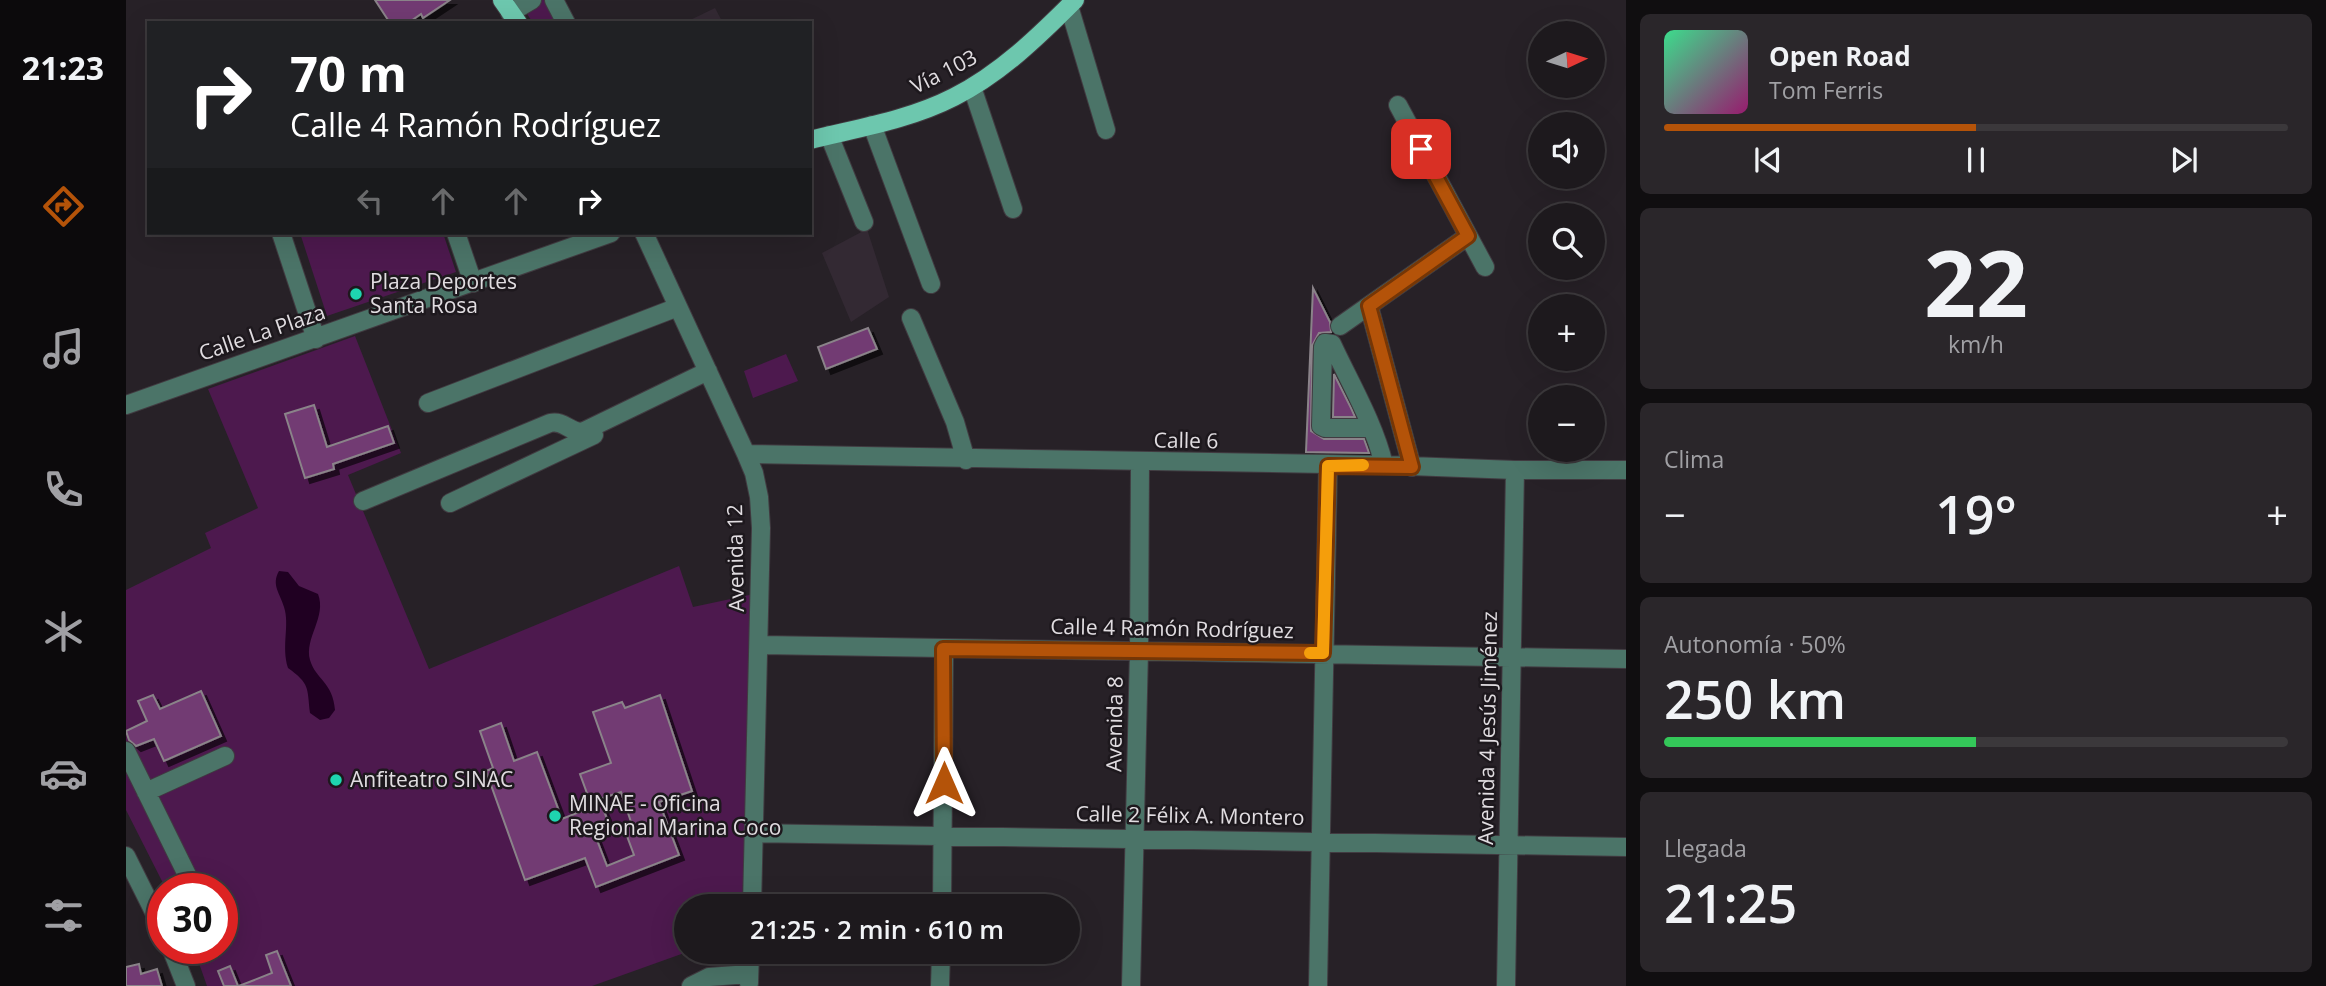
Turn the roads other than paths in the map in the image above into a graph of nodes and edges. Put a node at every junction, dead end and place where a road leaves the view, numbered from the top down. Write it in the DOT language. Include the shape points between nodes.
graph roads {
  1 [pos="532,0"];
  2 [pos="554,0"];
  3 [pos="1072,3"];
  4 [pos="510,12"];
  5 [pos="565,21"];
  6 [pos="972,88"];
  7 [pos="1398,105"];
  8 [pos="872,125"];
  9 [pos="1106,130"];
  10 [pos="830,135"];
  11 [pos="812,140"];
  12 [pos="1013,209"];
  13 [pos="864,222"];
  14 [pos="282,235"];
  15 [pos="457,235"];
  16 [pos="605,235"];
  17 [pos="645,235"];
  18 [pos="1468,236"];
  19 [pos="1485,267"];
  20 [pos="473,283"];
  21 [pos="931,284"];
  22 [pos="1369,306"];
  23 [pos="678,307"];
  24 [pos="911,318"];
  25 [pos="1339,326"];
  26 [pos="316,339"];
  27 [pos="709,375"];
  28 [pos="428,403"];
  29 [pos="126,405"];
  30 [pos="1371,428"];
  31 [pos="746,454"];
  32 [pos="966,460"];
  33 [pos="1140,463"];
  34 [pos="1384,465"];
  35 [pos="1328,466"];
  36 [pos="1412,467"];
  37 [pos="1515,470"];
  38 [pos="1626,470"];
  39 [pos="363,501"];
  40 [pos="450,503"];
  41 [pos="760,645"];
  42 [pos="943,649"];
  43 [pos="1139,651"];
  44 [pos="1323,653"];
  45 [pos="1513,658"];
  46 [pos="1626,659"];
  47 [pos="126,751"];
  48 [pos="225,756"];
  49 [pos="146,792"];
  50 [pos="753,833"];
  51 [pos="944,837"];
  52 [pos="1135,838"];
  53 [pos="1321,840"];
  54 [pos="1508,844"];
  55 [pos="1626,847"];
  56 [pos="126,856"];
  57 [pos="186,873"];
  58 [pos="752,894"];
  59 [pos="942,894"];
  60 [pos="147,898"];
  61 [pos="177,964"];
  62 [pos="941,964"];
  63 [pos="749,980"];
  64 [pos="186,986"];
  65 [pos="691,986"];
  66 [pos="940,986"];
  67 [pos="1131,986"];
  68 [pos="1318,986"];
  69 [pos="1506,986"];
  1 -- 4 [label="street"];
  2 -- 5 [label="street"];
  3 -- 6 [label="main road, Vía 103"];
  3 -- 9 [label="street"];
  6 -- 8 [label="main road, Vía 103" via="934,106"];
  6 -- 12 [label="street"];
  7 -- 18 [label="street"];
  8 -- 10 [label="main road, Vía 103"];
  8 -- 21 [label="street"];
  10 -- 11 [label="main road, Vía 103"];
  10 -- 13 [label="street"];
  14 -- 26 [label="street"];
  15 -- 20 [label="street"];
  16 -- 20 [label="street, Calle La Plaza"];
  17 -- 23 [label="street, Avenida 12"];
  18 -- 19 [label="street"];
  18 -- 22 [label="street"];
  20 -- 26 [label="street, Calle La Plaza"];
  22 -- 25 [label="street"];
  22 -- 36 [label="street"];
  23 -- 27 [label="street, Avenida 12"];
  23 -- 28 [label="street"];
  24 -- 32 [label="street" via="956,422"];
  26 -- 29 [label="street, Calle La Plaza"];
  27 -- 31 [label="street, Avenida 12"];
  27 -- 39 [label="street" via="582,432 550,423"];
  27 -- 40 [label="street"];
  30 -- 30 [label="street" via="1332,344 1325,343 1321,426"];
  30 -- 34 [label="street"];
  31 -- 32 [label="street, Calle 6"];
  31 -- 41 [label="street, Avenida 12" via="759,497"];
  32 -- 33 [label="street, Calle 6"];
  33 -- 35 [label="street, Calle 6"];
  33 -- 43 [label="street, Avenida 8"];
  34 -- 35 [label="street, Calle 6"];
  34 -- 36 [label="street, Calle 6"];
  35 -- 44 [label="street"];
  36 -- 37 [label="street, Calle 6"];
  37 -- 38 [label="street, Calle 6"];
  37 -- 45 [label="street, Avenida 4 Jesús Jiménez"];
  41 -- 42 [label="street, Calle 4 Ramón Rodríguez"];
  41 -- 50 [label="street, Avenida 12"];
  42 -- 43 [label="street, Calle 4 Ramón Rodríguez"];
  42 -- 51 [label="street"];
  43 -- 44 [label="street, Calle 4 Ramón Rodríguez"];
  43 -- 52 [label="street, Avenida 8"];
  44 -- 45 [label="street, Calle 4 Ramón Rodríguez"];
  44 -- 53 [label="street"];
  45 -- 46 [label="street, Calle 4 Ramón Rodríguez"];
  45 -- 54 [label="street, Avenida 4 Jesús Jiménez"];
  47 -- 49 [label="street"];
  48 -- 49 [label="street"];
  49 -- 57 [label="street"];
  50 -- 51 [label="street, Calle 2 Félix A. Montero"];
  50 -- 58 [label="street, Avenida 12"];
  51 -- 52 [label="street, Calle 2 Félix A. Montero"];
  51 -- 59 [label="street"];
  52 -- 53 [label="street, Calle 2 Félix A. Montero"];
  52 -- 67 [label="street, Avenida 8"];
  53 -- 54 [label="street, Calle 2 Félix A. Montero"];
  53 -- 68 [label="street"];
  54 -- 55 [label="street, Calle 2 Félix A. Montero"];
  54 -- 69 [label="street, Avenida 4 Jesús Jiménez"];
  56 -- 60 [label="street"];
  61 -- 64 [label="street"];
  62 -- 66 [label="street"];
  63 -- 65 [label="street" via="709,977"];
}
